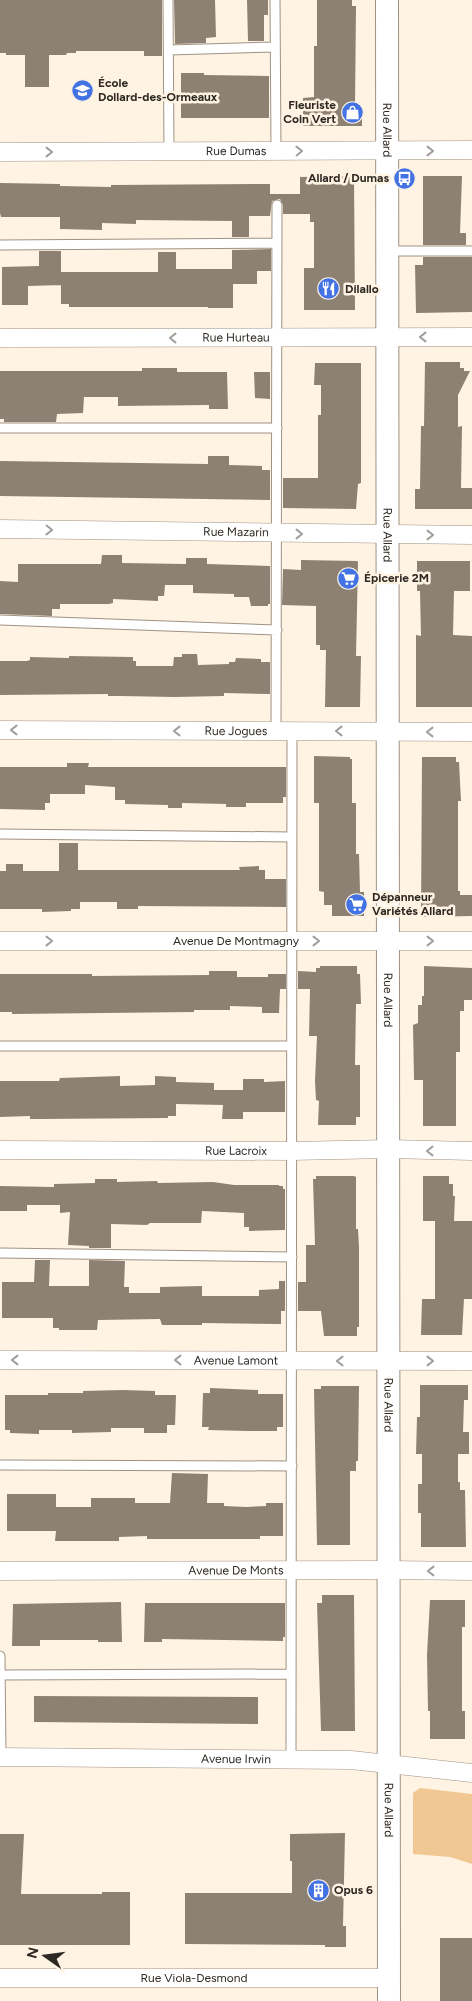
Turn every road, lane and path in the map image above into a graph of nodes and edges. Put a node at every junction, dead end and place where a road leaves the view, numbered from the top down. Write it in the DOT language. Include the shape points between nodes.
graph roads {
  1 [pos="168,0"];
  2 [pos="275,0"];
  3 [pos="387,0"];
  4 [pos="275,47"];
  5 [pos="169,50"];
  6 [pos="472,150"];
  7 [pos="387,151"];
  8 [pos="0,152"];
  9 [pos="169,152"];
  10 [pos="276,152"];
  11 [pos="277,206"];
  12 [pos="277,243"];
  13 [pos="0,245"];
  14 [pos="388,251"];
  15 [pos="472,251"];
  16 [pos="472,337"];
  17 [pos="0,338"];
  18 [pos="277,338"];
  19 [pos="388,338"];
  20 [pos="0,428"];
  21 [pos="277,428"];
  22 [pos="0,529"];
  23 [pos="276,533"];
  24 [pos="388,535"];
  25 [pos="472,535"];
  26 [pos="0,620"];
  27 [pos="277,630"];
  28 [pos="0,730"];
  29 [pos="284,731"];
  30 [pos="388,732"];
  31 [pos="472,732"];
  32 [pos="0,834"];
  33 [pos="291,837"];
  34 [pos="0,941"];
  35 [pos="291,941"];
  36 [pos="388,941"];
  37 [pos="472,941"];
  38 [pos="0,1046"];
  39 [pos="291,1046"];
  40 [pos="389,1149"];
  41 [pos="0,1150"];
  42 [pos="291,1151"];
  43 [pos="472,1151"];
  44 [pos="0,1253"];
  45 [pos="292,1257"];
  46 [pos="0,1360"];
  47 [pos="292,1361"];
  48 [pos="389,1361"];
  49 [pos="472,1361"];
  50 [pos="0,1465"];
  51 [pos="292,1466"];
  52 [pos="292,1570"];
  53 [pos="389,1570"];
  54 [pos="0,1571"];
  55 [pos="472,1571"];
  56 [pos="0,1656"];
  57 [pos="291,1674"];
  58 [pos="0,1675"];
  59 [pos="1,1757"];
  60 [pos="291,1758"];
  61 [pos="389,1763"];
  62 [pos="472,1773"];
  63 [pos="0,1978"];
  64 [pos="388,1978"];
  65 [pos="388,2001"];
  1 -- 5 [label="lane"];
  2 -- 4 [label="lane"];
  3 -- 7 [label="street, Rue Allard"];
  4 -- 5 [label="lane"];
  4 -- 10 [label="lane"];
  5 -- 9 [label="lane"];
  7 -- 6 [label="street, Rue Dumas, one-way"];
  10 -- 7 [label="street, Rue Dumas, one-way"];
  7 -- 14 [label="street, Rue Allard"];
  8 -- 9 [label="street, Rue Dumas, one-way"];
  9 -- 10 [label="street, Rue Dumas"];
  11 -- 12 [label="lane"];
  12 -- 13 [label="lane"];
  12 -- 18 [label="lane"];
  14 -- 15 [label="lane"];
  14 -- 19 [label="street, Rue Allard"];
  16 -- 19 [label="street, Rue Hurteau, one-way"];
  18 -- 17 [label="street, Rue Hurteau, one-way"];
  18 -- 19 [label="street, Rue Hurteau"];
  18 -- 21 [label="lane"];
  19 -- 24 [label="street, Rue Allard"];
  20 -- 21 [label="lane"];
  21 -- 23 [label="lane"];
  22 -- 23 [label="street, Rue Mazarin, one-way"];
  23 -- 24 [label="street, Rue Mazarin, one-way"];
  23 -- 27 [label="lane"];
  24 -- 25 [label="street, Rue Mazarin, one-way"];
  24 -- 30 [label="street, Rue Allard"];
  26 -- 27 [label="lane"];
  27 -- 29 [label="lane"];
  29 -- 28 [label="street, Rue Jogues, one-way"];
  30 -- 29 [label="street, Rue Jogues, one-way"];
  29 -- 33 [label="lane"];
  31 -- 30 [label="street, Rue Jogues, one-way"];
  30 -- 36 [label="street, Rue Allard"];
  32 -- 33 [label="lane"];
  33 -- 35 [label="lane"];
  34 -- 35 [label="street, Avenue De Montmagny, one-way"];
  35 -- 36 [label="street, Avenue De Montmagny, one-way"];
  35 -- 39 [label="lane"];
  36 -- 37 [label="street, Avenue De Montmagny, one-way"];
  36 -- 40 [label="street, Rue Allard"];
  38 -- 39 [label="lane"];
  39 -- 42 [label="lane"];
  40 -- 42 [label="street, Rue Lacroix"];
  43 -- 40 [label="street, Rue Lacroix, one-way"];
  40 -- 48 [label="street, Rue Allard"];
  41 -- 42 [label="street, Rue Lacroix"];
  42 -- 45 [label="lane"];
  44 -- 45 [label="lane"];
  45 -- 47 [label="lane"];
  47 -- 46 [label="street, Avenue Lamont, one-way"];
  48 -- 47 [label="street, Avenue Lamont, one-way"];
  47 -- 51 [label="lane"];
  48 -- 49 [label="street, Avenue Lamont, one-way"];
  48 -- 53 [label="street, Rue Allard"];
  50 -- 51 [label="lane"];
  51 -- 52 [label="lane"];
  52 -- 53 [label="street, Avenue De Monts"];
  52 -- 54 [label="street, Avenue De Monts"];
  52 -- 57 [label="lane"];
  55 -- 53 [label="street, Avenue De Monts, one-way"];
  53 -- 61 [label="street, Rue Allard"];
  56 -- 58 [label="lane"];
  57 -- 58 [label="lane"];
  57 -- 60 [label="lane"];
  58 -- 59 [label="lane"];
  59 -- 60 [label="street, Avenue Irwin"];
  60 -- 61 [label="street, Avenue Irwin"];
  61 -- 62 [label="street, Avenue Irwin"];
  61 -- 64 [label="street, Rue Allard"];
  63 -- 64 [label="street, Rue Viola-Desmond"];
  64 -- 65 [label="street, Rue Allard"];
}
